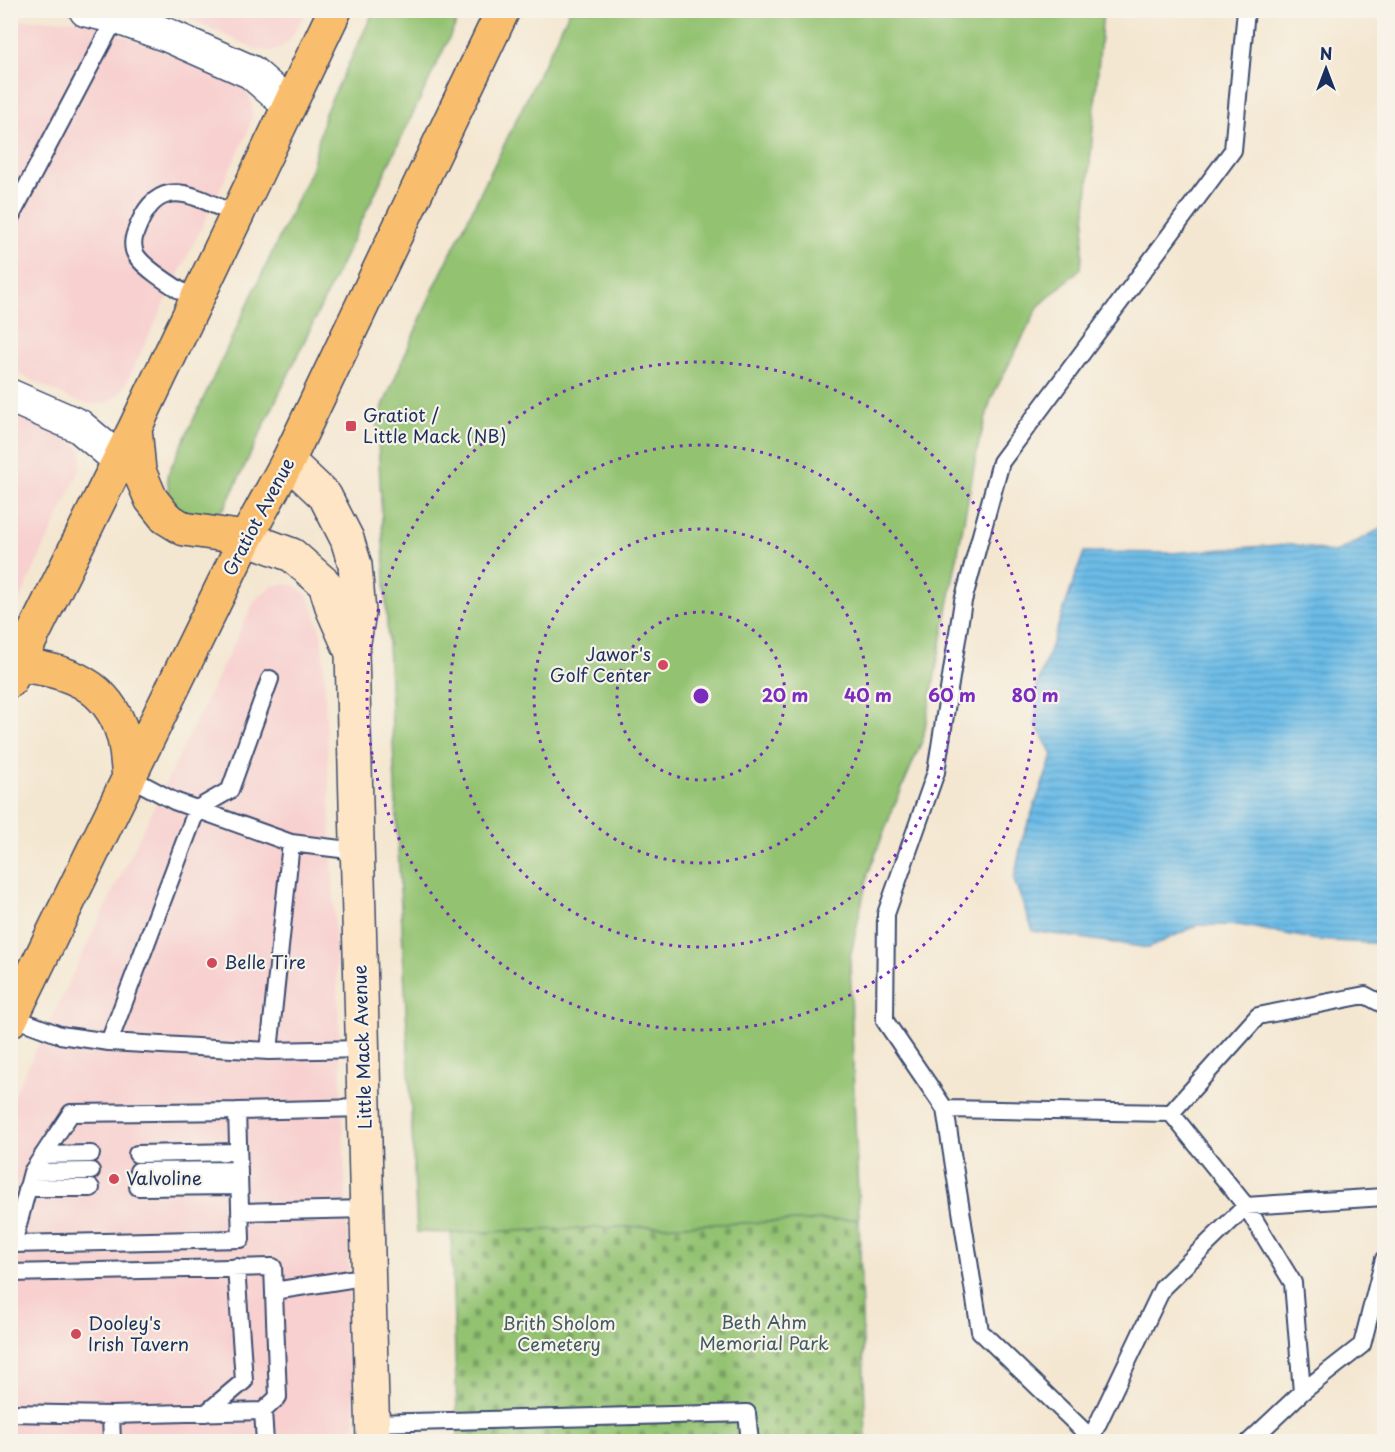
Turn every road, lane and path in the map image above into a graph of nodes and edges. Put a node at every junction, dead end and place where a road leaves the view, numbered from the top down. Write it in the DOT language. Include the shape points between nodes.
graph roads {
  1 [pos="335,10"];
  2 [pos="503,10"];
  3 [pos="1246,10"];
  4 [pos="101,14"];
  5 [pos="289,105"];
  6 [pos="236,215"];
  7 [pos="10,218"];
  8 [pos="195,300"];
  9 [pos="10,396"];
  10 [pos="135,428"];
  11 [pos="118,459"];
  12 [pos="288,461"];
  13 [pos="246,538"];
  14 [pos="352,653"];
  15 [pos="13,669"];
  16 [pos="270,679"];
  17 [pos="129,777"];
  18 [pos="197,808"];
  19 [pos="291,843"];
  20 [pos="357,851"];
  21 [pos="1384,1005"];
  22 [pos="11,1019"];
  23 [pos="109,1042"];
  24 [pos="363,1049"];
  25 [pos="269,1051"];
  26 [pos="364,1108"];
  27 [pos="945,1109"];
  28 [pos="237,1111"];
  29 [pos="1171,1113"];
  30 [pos="238,1152"];
  31 [pos="91,1154"];
  32 [pos="43,1155"];
  33 [pos="239,1178"];
  34 [pos="91,1179"];
  35 [pos="30,1180"];
  36 [pos="1384,1197"];
  37 [pos="1246,1206"];
  38 [pos="367,1209"];
  39 [pos="240,1212"];
  40 [pos="12,1243"];
  41 [pos="1384,1259"];
  42 [pos="236,1267"];
  43 [pos="10,1273"];
  44 [pos="369,1276"];
  45 [pos="274,1291"];
  46 [pos="1302,1392"];
  47 [pos="264,1411"];
  48 [pos="10,1413"];
  49 [pos="206,1413"];
  50 [pos="111,1415"];
  51 [pos="373,1432"];
  52 [pos="1092,1440"];
  53 [pos="112,1442"];
  54 [pos="265,1442"];
  55 [pos="750,1442"];
  56 [pos="1249,1442"];
  1 -- 5 [label="main road"];
  2 -- 12 [label="main road, Gratiot Avenue"];
  3 -- 27 [label="lane" via="1233,150 1001,462 963,601 936,772 886,914 885,1021"];
  4 -- 5 [label="street" via="167,35 251,72"];
  4 -- 7 [label="lane"];
  5 -- 6 [label="main road"];
  6 -- 8 [label="main road"];
  6 -- 8 [label="lane" via="191,195 174,193 158,196 144,211 133,237 136,254"];
  8 -- 10 [label="main road"];
  9 -- 11 [label="street" via="79,426"];
  10 -- 11 [label="main road"];
  10 -- 13 [label="main road" via="139,471 151,499 166,518 184,529"];
  11 -- 15 [label="main road"];
  12 -- 13 [label="main road, Gratiot Avenue"];
  12 -- 14 [label="main road, Little Mack Avenue" via="325,496 356,565 358,613"];
  13 -- 14 [label="main road, Little Mack Avenue" via="292,555 325,584"];
  13 -- 17 [label="main road, Gratiot Avenue"];
  14 -- 20 [label="main road, Little Mack Avenue"];
  15 -- 17 [label="main road" via="44,668 94,688 111,708 123,735"];
  16 -- 18 [label="lane" via="230,790"];
  17 -- 18 [label="lane" via="174,801"];
  17 -- 22 [label="main road, Gratiot Avenue"];
  18 -- 19 [label="lane"];
  18 -- 23 [label="lane"];
  19 -- 20 [label="lane"];
  19 -- 25 [label="lane"];
  20 -- 24 [label="main road, Little Mack Avenue"];
  21 -- 29 [label="lane" via="1365,995 1258,1016"];
  22 -- 23 [label="lane" via="60,1035"];
  23 -- 25 [label="lane"];
  24 -- 25 [label="lane"];
  24 -- 26 [label="main road, Little Mack Avenue"];
  26 -- 28 [label="lane"];
  26 -- 38 [label="main road, Little Mack Avenue"];
  27 -- 29 [label="lane"];
  27 -- 52 [label="lane" via="981,1331"];
  28 -- 30 [label="lane"];
  28 -- 32 [label="lane" via="71,1113"];
  29 -- 37 [label="lane"];
  30 -- 33 [label="lane"];
  30 -- 33 [label="lane" via="137,1171"];
  31 -- 32 [label="lane"];
  32 -- 35 [label="lane"];
  33 -- 39 [label="lane"];
  34 -- 35 [label="lane"];
  35 -- 40 [label="lane"];
  36 -- 37 [label="lane"];
  37 -- 46 [label="lane" via="1293,1283"];
  37 -- 52 [label="lane" via="1163,1287"];
  38 -- 39 [label="lane"];
  38 -- 44 [label="main road, Little Mack Avenue"];
  39 -- 40 [label="lane" via="241,1239"];
  41 -- 46 [label="lane" via="1362,1345"];
  42 -- 43 [label="lane"];
  42 -- 45 [label="lane" via="273,1267"];
  42 -- 49 [label="lane" via="244,1382"];
  44 -- 45 [label="lane"];
  44 -- 51 [label="main road, Little Mack Avenue"];
  45 -- 47 [label="lane" via="278,1397"];
  46 -- 56 [label="lane"];
  47 -- 49 [label="lane"];
  47 -- 54 [label="lane"];
  48 -- 50 [label="lane"];
  49 -- 50 [label="lane"];
  50 -- 53 [label="lane"];
  51 -- 55 [label="lane" via="747,1413"];
}
